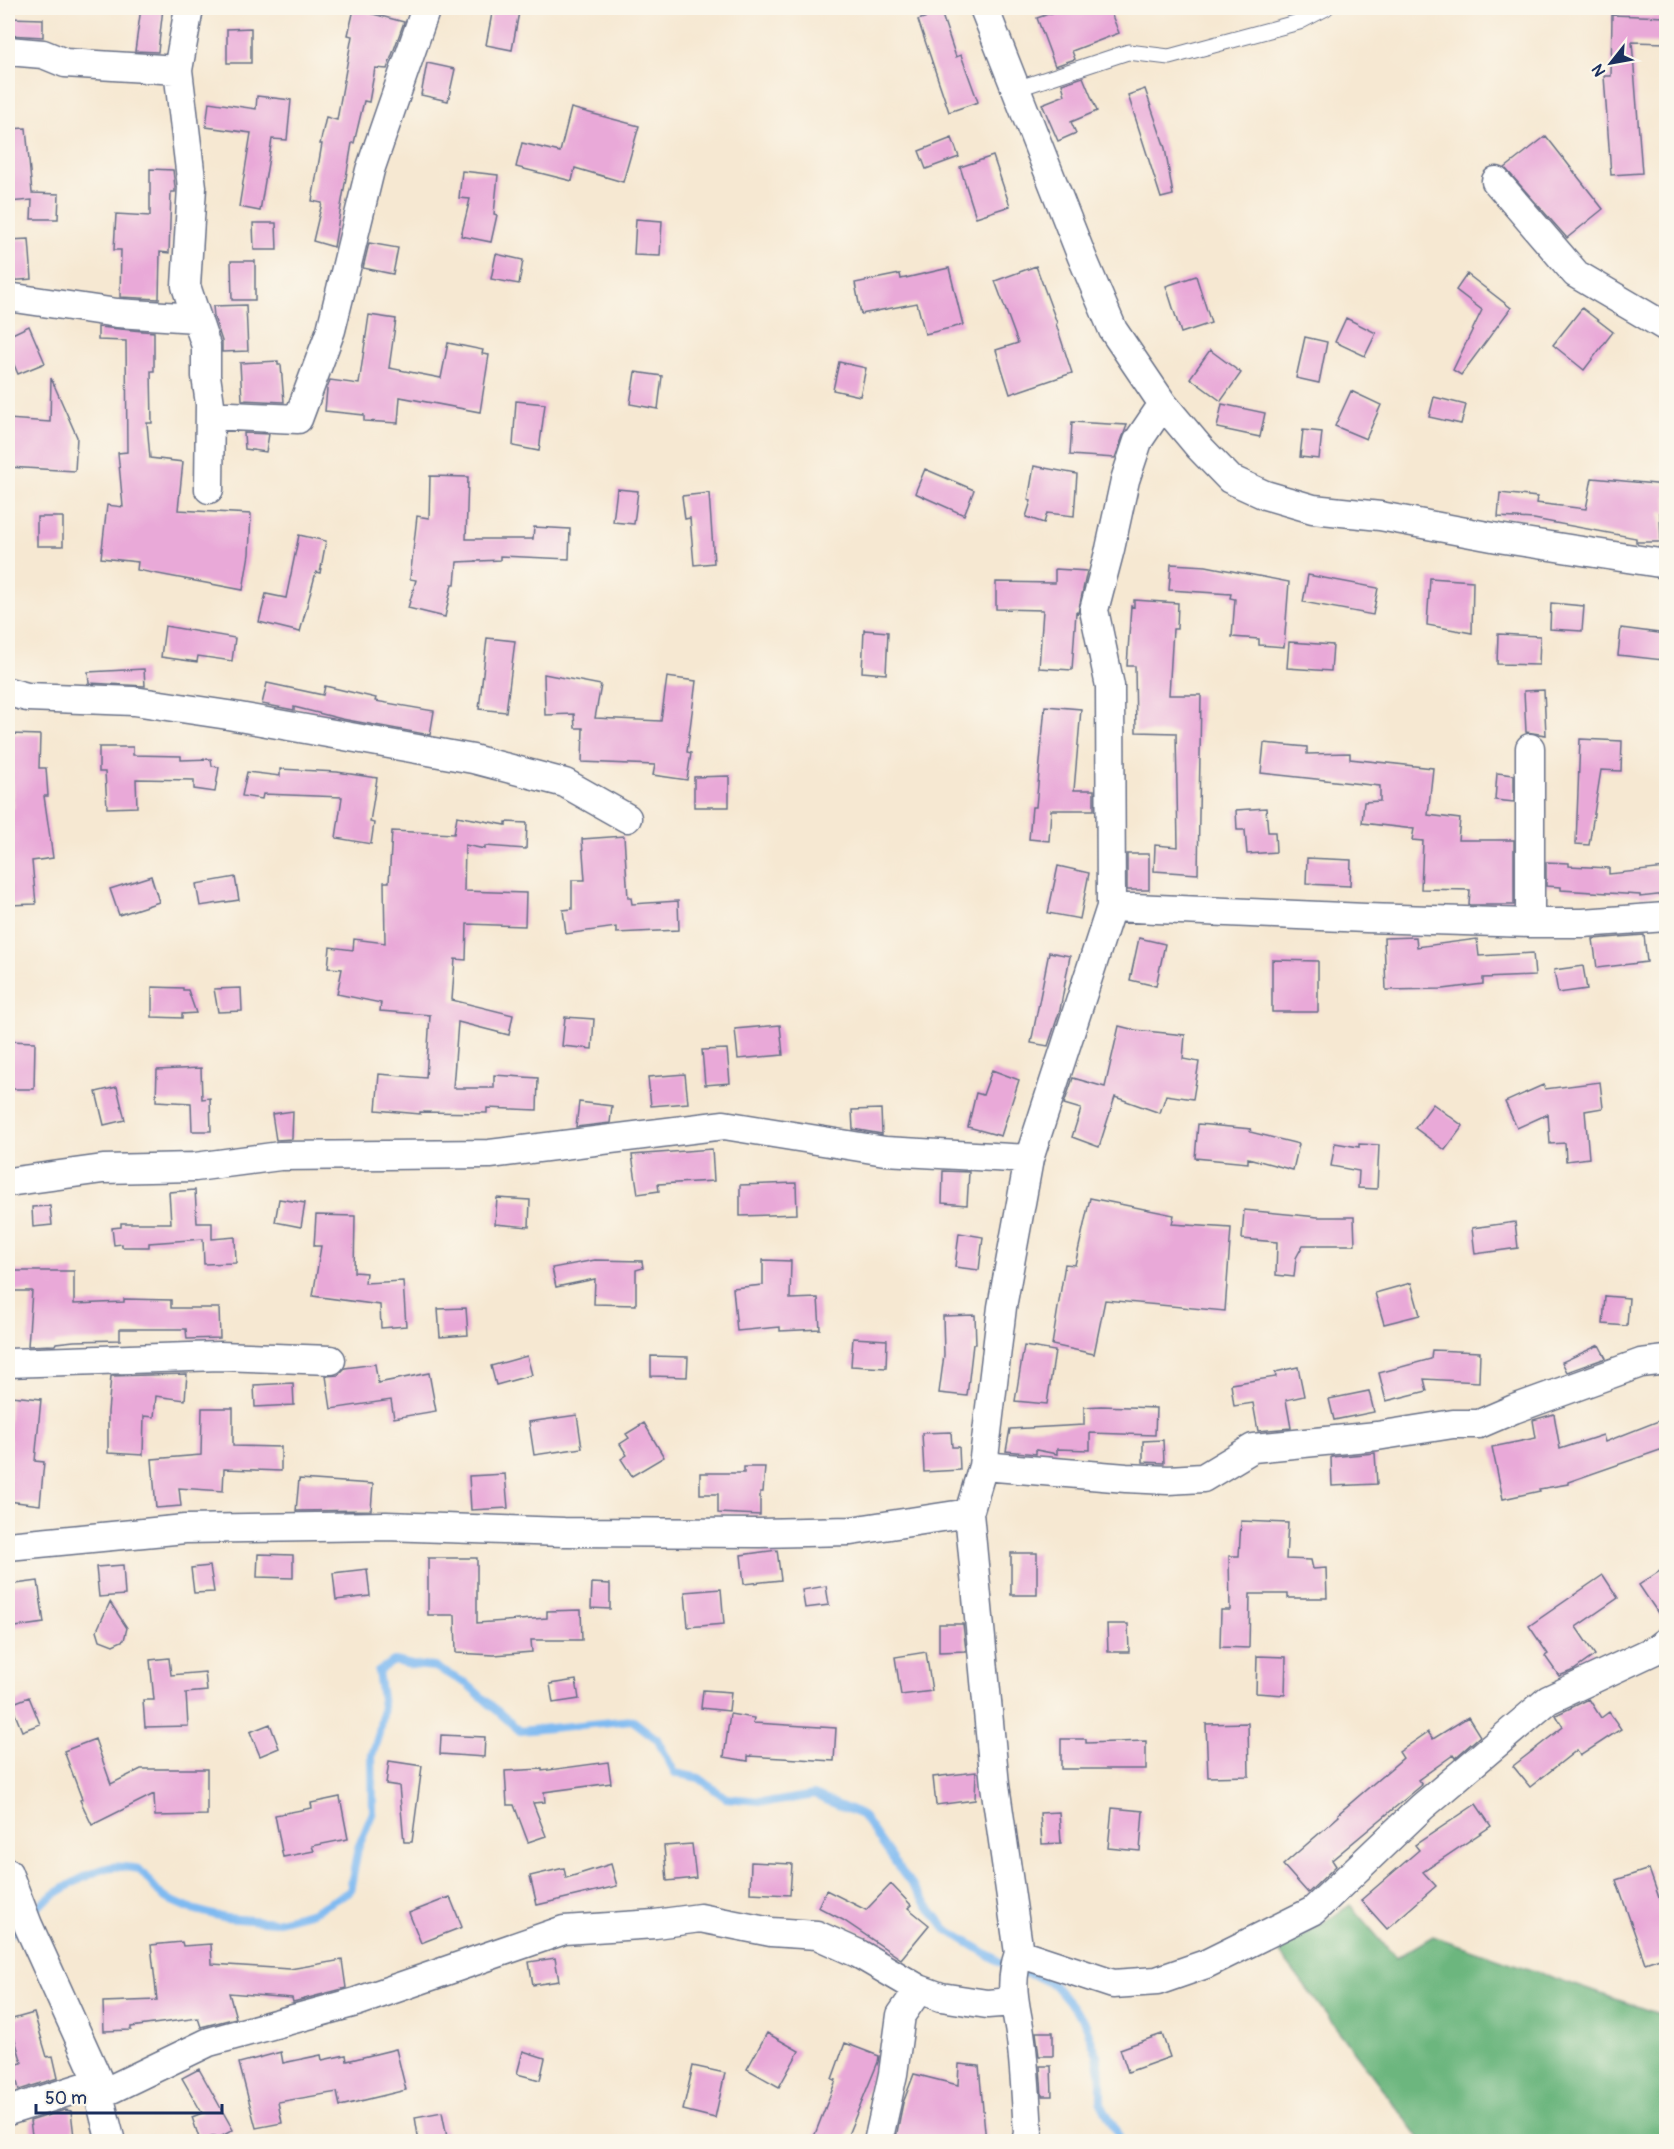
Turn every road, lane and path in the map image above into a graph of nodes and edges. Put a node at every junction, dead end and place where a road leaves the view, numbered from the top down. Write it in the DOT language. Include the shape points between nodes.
graph roads {
  1 [pos="189,8"];
  2 [pos="426,8"];
  3 [pos="984,8"];
  4 [pos="1326,8"];
  5 [pos="8,51"];
  6 [pos="177,70"];
  7 [pos="1016,89"];
  8 [pos="1496,181"];
  9 [pos="8,297"];
  10 [pos="196,318"];
  11 [pos="1666,327"];
  12 [pos="1162,404"];
  13 [pos="210,415"];
  14 [pos="209,489"];
  15 [pos="1666,564"];
  16 [pos="8,692"];
  17 [pos="1530,748"];
  18 [pos="627,818"];
  19 [pos="1111,907"];
  20 [pos="1666,917"];
  21 [pos="1530,923"];
  22 [pos="1029,1159"];
  23 [pos="8,1182"];
  24 [pos="331,1360"];
  25 [pos="1666,1360"];
  26 [pos="8,1363"];
  27 [pos="983,1466"];
  28 [pos="969,1513"];
  29 [pos="8,1546"];
  30 [pos="1666,1642"];
  31 [pos="8,1873"];
  32 [pos="1019,1953"];
  33 [pos="919,1989"];
  34 [pos="1013,2002"];
  35 [pos="99,2089"];
  36 [pos="8,2111"];
  37 [pos="111,2142"];
  38 [pos="878,2142"];
  39 [pos="1026,2142"];
  1 -- 6 [label="street"];
  2 -- 13 [label="street" via="370,170 331,330 298,419"];
  3 -- 7 [label="street"];
  4 -- 7 [label="lane" via="1299,22 1169,57 1128,52"];
  5 -- 6 [label="street" via="43,54 64,63"];
  6 -- 10 [label="street" via="192,187 186,286"];
  7 -- 12 [label="street" via="1113,330"];
  8 -- 11 [label="street" via="1576,274"];
  9 -- 10 [label="street"];
  10 -- 13 [label="street" via="206,346"];
  12 -- 15 [label="street" via="1230,479 1265,495 1312,508"];
  12 -- 19 [label="street" via="1138,441 1125,480 1094,610 1110,686"];
  13 -- 14 [label="street"];
  16 -- 18 [label="street" via="27,697 134,701 473,759 565,783"];
  17 -- 21 [label="street"];
  19 -- 21 [label="street"];
  19 -- 22 [label="street"];
  20 -- 21 [label="street"];
  22 -- 23 [label="street" via="885,1151 724,1125 490,1154 280,1156 195,1167 103,1169"];
  22 -- 27 [label="street" via="1002,1307"];
  24 -- 26 [label="street" via="220,1356"];
  25 -- 27 [label="street" via="1641,1363 1479,1424 1253,1448 1203,1478 1126,1478"];
  27 -- 28 [label="street"];
  28 -- 29 [label="street" via="851,1531 587,1532 386,1526 185,1529"];
  28 -- 32 [label="street" via="995,1785"];
  30 -- 32 [label="street" via="1548,1700 1422,1807 1313,1911 1206,1964 1157,1981 1113,1984"];
  31 -- 35 [label="street"];
  32 -- 34 [label="street" via="1013,1970"];
  33 -- 34 [label="street" via="941,1997 987,2004"];
  33 -- 35 [label="street" via="817,1935 771,1932 700,1918 564,1930 356,2002 209,2042"];
  33 -- 38 [label="street" via="901,2015"];
  34 -- 39 [label="street" via="1021,2039"];
  35 -- 36 [label="street"];
  35 -- 37 [label="street"];
}
